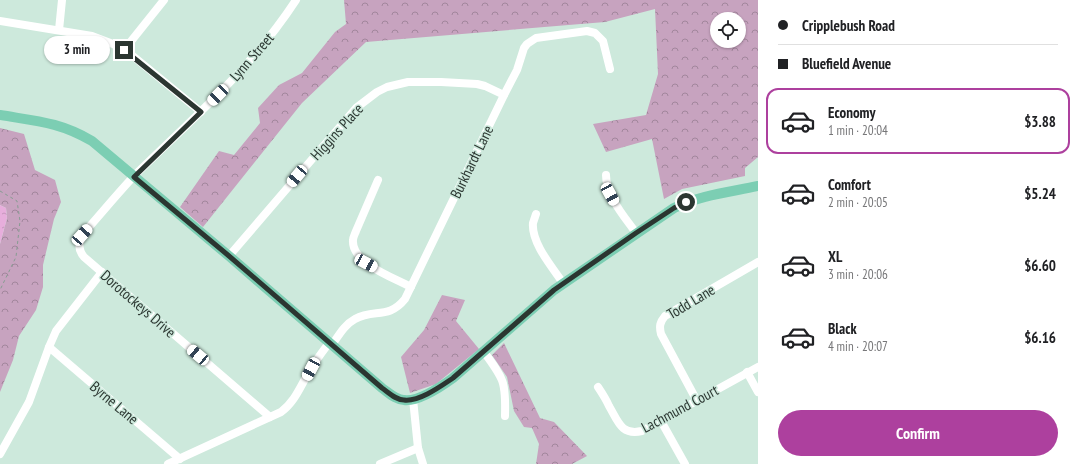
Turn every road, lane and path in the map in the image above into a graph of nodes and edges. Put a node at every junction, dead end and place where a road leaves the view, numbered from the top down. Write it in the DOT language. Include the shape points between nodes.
graph roads {
  1 [pos="62,0"];
  2 [pos="164,0"];
  3 [pos="296,0"];
  4 [pos="0,21"];
  5 [pos="59,30"];
  6 [pos="124,50"];
  7 [pos="610,69"];
  8 [pos="504,95"];
  9 [pos="201,112"];
  10 [pos="0,115"];
  11 [pos="606,175"];
  12 [pos="134,177"];
  13 [pos="378,180"];
  14 [pos="758,186"];
  15 [pos="0,191"];
  16 [pos="536,214"];
  17 [pos="636,233"];
  18 [pos="229,256"];
  19 [pos="758,262"];
  20 [pos="102,272"];
  21 [pos="564,283"];
  22 [pos="411,287"];
  23 [pos="0,290"];
  24 [pos="331,344"];
  25 [pos="49,347"];
  26 [pos="484,352"];
  27 [pos="758,367"];
  28 [pos="747,372"];
  29 [pos="598,387"];
  30 [pos="758,392"];
  31 [pos="413,399"];
  32 [pos="697,401"];
  33 [pos="505,416"];
  34 [pos="270,417"];
  35 [pos="661,421"];
  36 [pos="418,448"];
  37 [pos="0,454"];
  38 [pos="180,459"];
  39 [pos="168,464"];
  40 [pos="380,464"];
  41 [pos="423,464"];
  42 [pos="685,464"];
  1 -- 5 [label="street"];
  2 -- 6 [label="street"];
  3 -- 9 [label="street, Lynn Street" via="272,34 235,78"];
  4 -- 5 [label="street"];
  5 -- 6 [label="street" via="92,36"];
  6 -- 9 [label="street"];
  7 -- 8 [label="street, Burkhardt Lane" via="603,41 595,33 587,31 536,38 526,44 517,70"];
  8 -- 18 [label="street, Higgins Place" via="477,84 441,82 408,82 377,92 356,108"];
  8 -- 22 [label="street, Burkhardt Lane"];
  9 -- 12 [label="street, Lynn Street"];
  10 -- 12 [label="main road" via="50,123 78,133 104,150"];
  11 -- 17 [label="street" via="610,194"];
  12 -- 18 [label="main road"];
  12 -- 20 [label="street, Dorotockeys Drive" via="80,239 81,253"];
  13 -- 22 [label="street" via="356,231 354,246 366,263"];
  14 -- 17 [label="main road" via="686,202"];
  15 -- 23 [label="path" via="17,201 20,222 16,257"];
  16 -- 21 [label="street" via="533,223 534,235"];
  17 -- 21 [label="main road"];
  18 -- 24 [label="main road"];
  19 -- 32 [label="street, Todd Lane" via="662,320 661,334"];
  20 -- 25 [label="street" via="56,331"];
  20 -- 34 [label="street, Dorotockeys Drive"];
  21 -- 26 [label="main road"];
  22 -- 24 [label="street, Burkhardt Lane" via="396,308 355,318"];
  24 -- 31 [label="main road" via="391,395 404,400"];
  24 -- 34 [label="street, Burkhardt Lane" via="311,369 293,401 281,412"];
  25 -- 37 [label="street" via="29,402"];
  25 -- 38 [label="street, Byrne Lane"];
  26 -- 31 [label="main road" via="444,384"];
  26 -- 33 [label="street" via="504,384"];
  27 -- 28 [label="street, Lachmund Court"];
  28 -- 30 [label="street"];
  28 -- 32 [label="street, Lachmund Court"];
  29 -- 35 [label="street, Lachmund Court" via="617,422 625,430 636,433"];
  31 -- 36 [label="street"];
  32 -- 35 [label="street, Lachmund Court"];
  34 -- 38 [label="street, Burkhardt Lane"];
  35 -- 42 [label="street"];
  36 -- 40 [label="street"];
  36 -- 41 [label="street"];
  38 -- 39 [label="street, Burkhardt Lane"];
}
